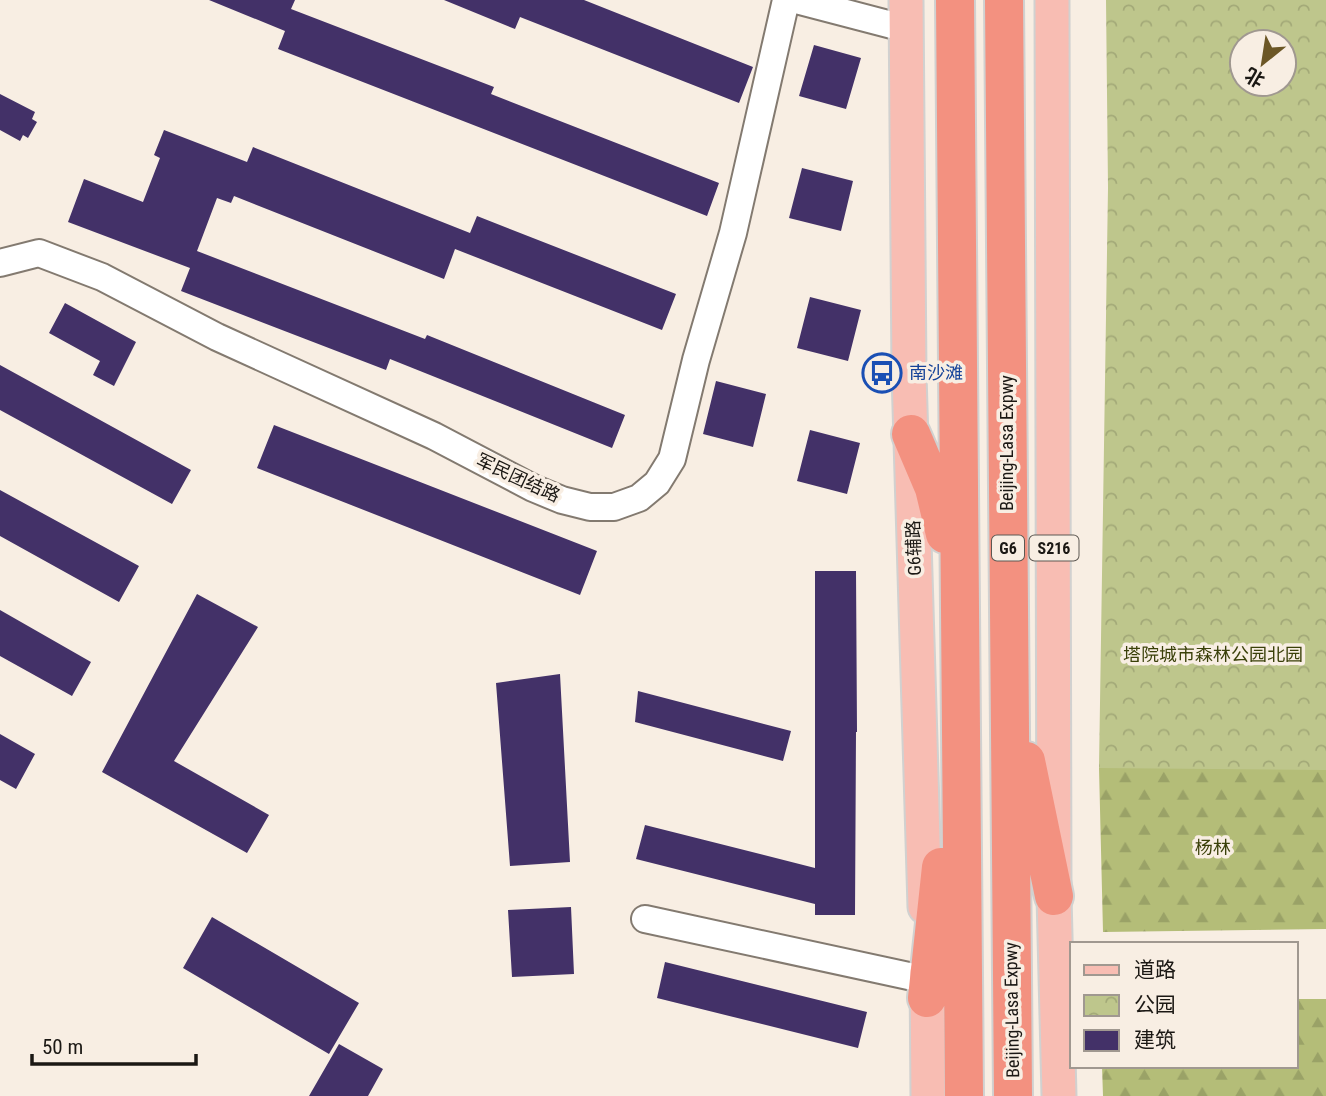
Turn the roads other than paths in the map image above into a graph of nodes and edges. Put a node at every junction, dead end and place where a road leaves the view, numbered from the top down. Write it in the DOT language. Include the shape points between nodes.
graph roads {
  1 [pos="786,0"];
  2 [pos="796,0"];
  3 [pos="863,0"];
  4 [pos="955,0"];
  5 [pos="1004,0"];
  6 [pos="1052,0"];
  7 [pos="906,13"];
  8 [pos="0,262"];
  9 [pos="911,434"];
  10 [pos="960,583"];
  11 [pos="1008,674"];
  12 [pos="960,681"];
  13 [pos="1054,896"];
  14 [pos="645,919"];
  15 [pos="927,989"];
  16 [pos="928,1096"];
  17 [pos="964,1096"];
  18 [pos="1013,1096"];
  19 [pos="1059,1096"];
  1 -- 8 [label="street, 军民团结路" via="733,233 672,459 657,483 639,498 614,507 590,507 533,488 435,436 218,337 102,277 39,253"];
  2 -- 7 [label="street"];
  3 -- 7 [label="street"];
  4 -- 10 [label="highway"];
  5 -- 11 [label="highway, Beijing-Lasa Expwy / G6"];
  6 -- 13 [label="main road, S216"];
  7 -- 9 [label="main road, G6辅路"];
  9 -- 10 [label="highway" via="934,488"];
  9 -- 15 [label="main road, G6辅路"];
  10 -- 12 [label="highway"];
  11 -- 13 [label="highway"];
  11 -- 18 [label="highway, Beijing-Lasa Expwy / G6"];
  12 -- 15 [label="highway"];
  12 -- 17 [label="highway"];
  13 -- 19 [label="main road, S216"];
  14 -- 15 [label="street"];
  15 -- 16 [label="main road, G6辅路"];
}
